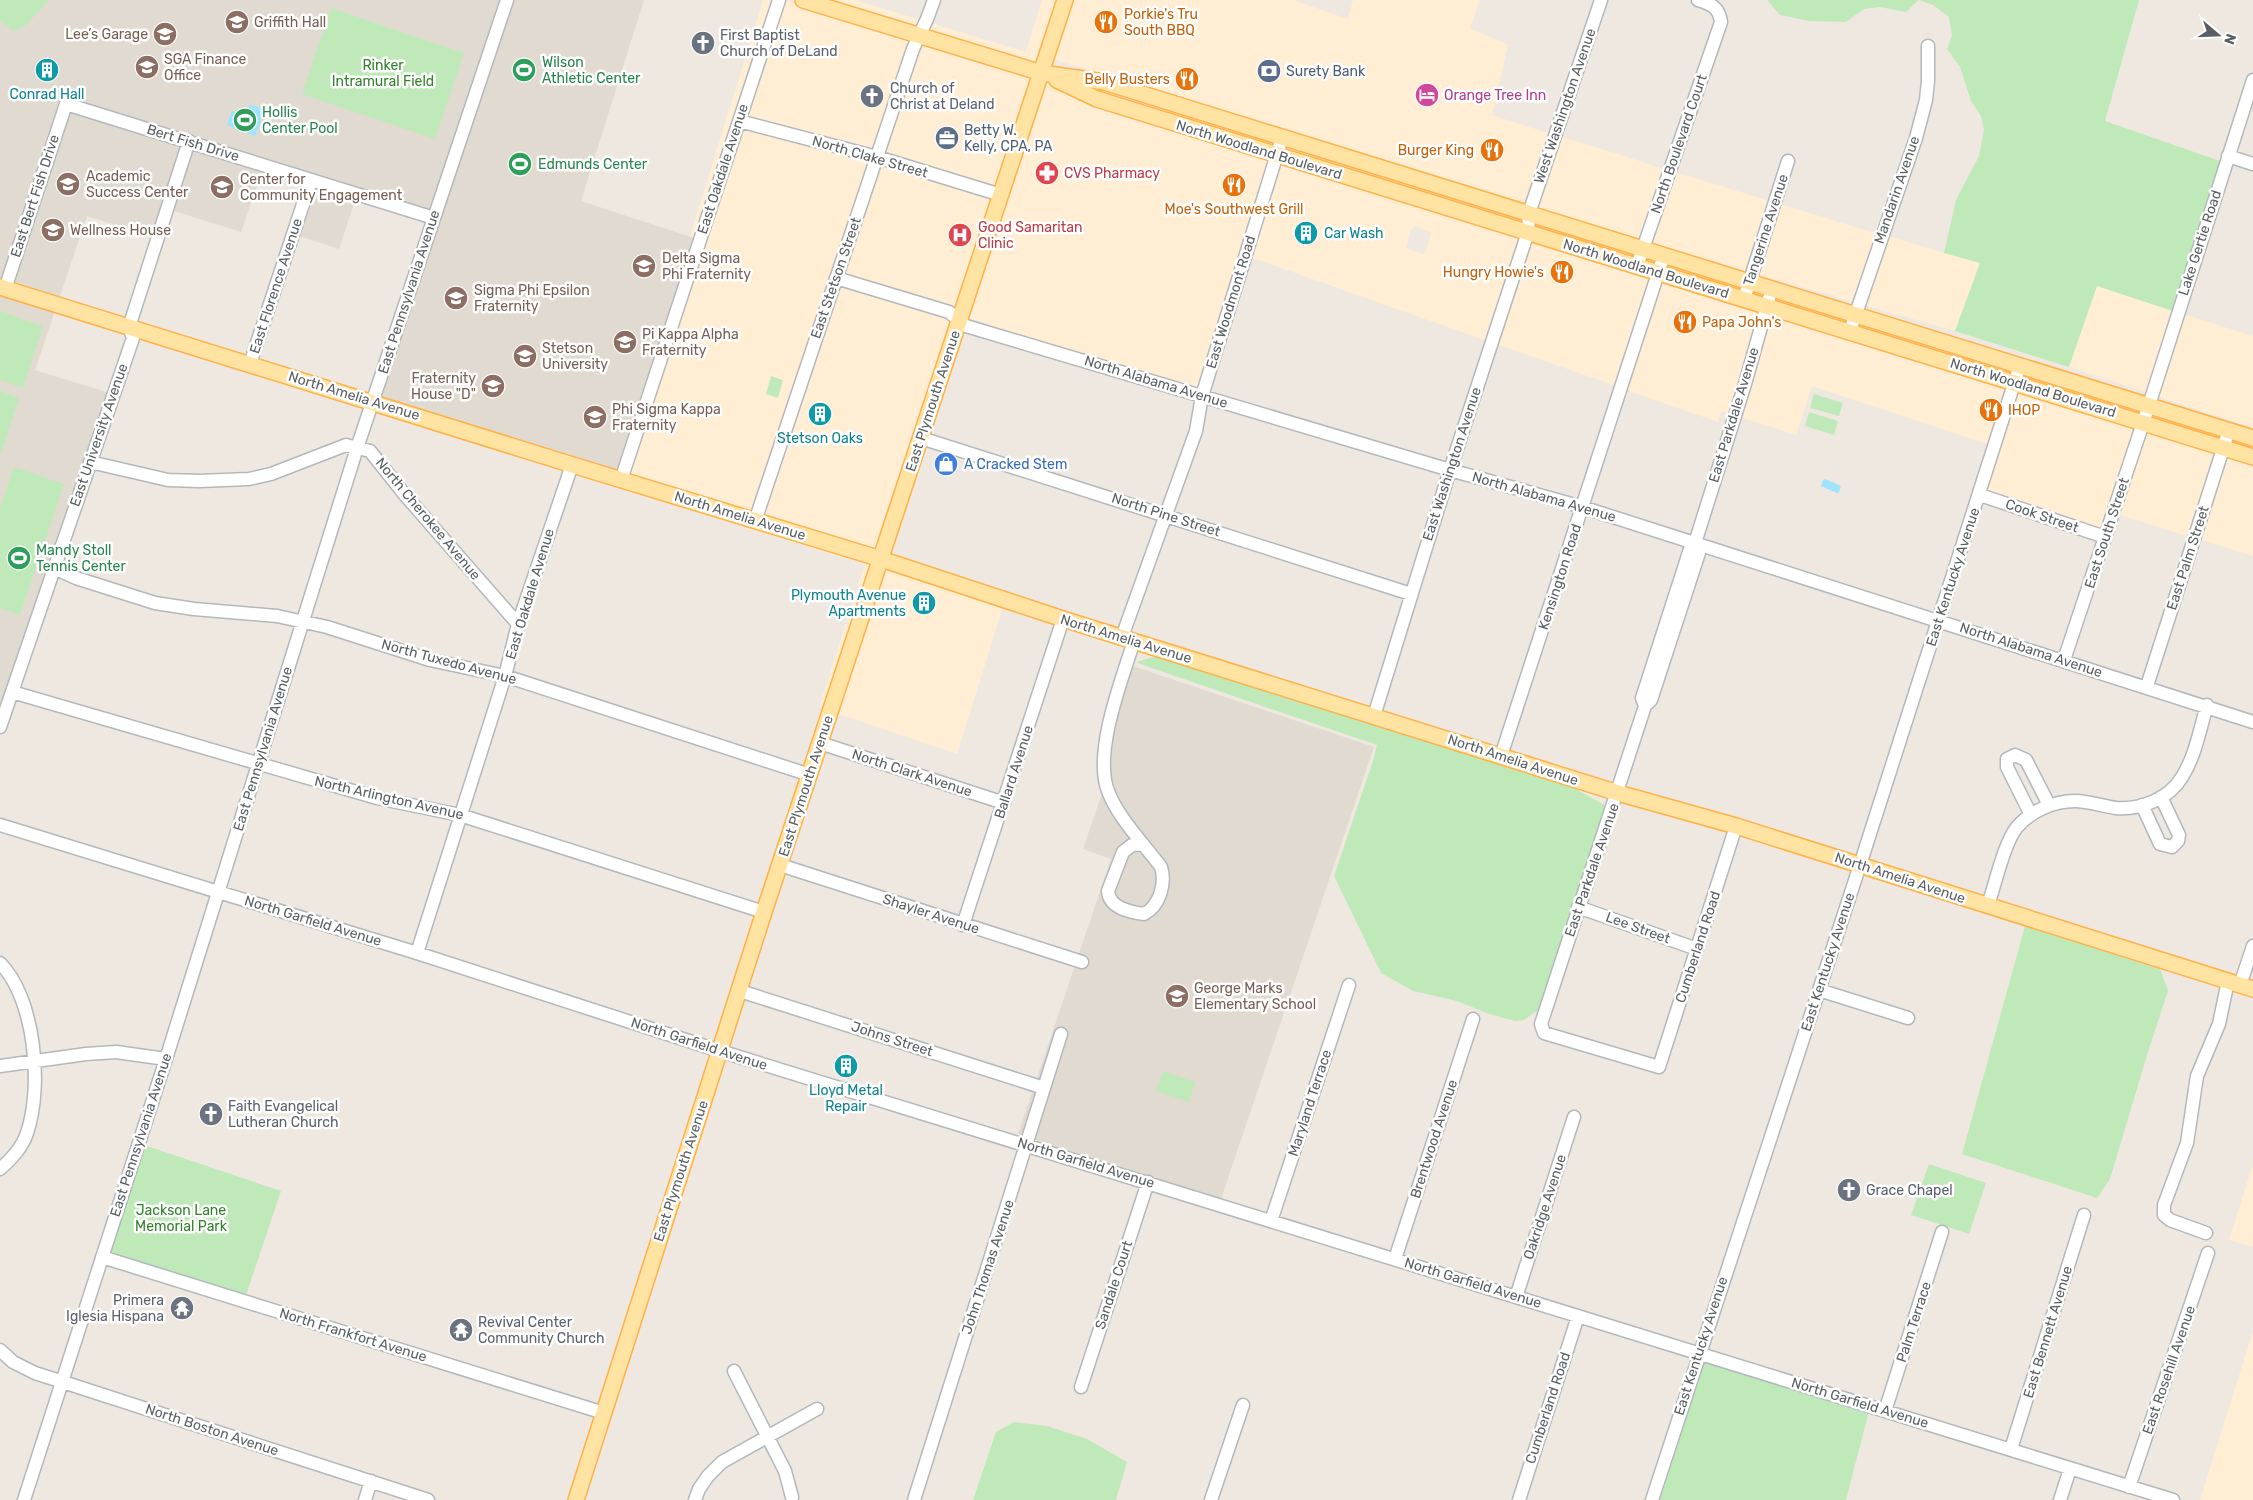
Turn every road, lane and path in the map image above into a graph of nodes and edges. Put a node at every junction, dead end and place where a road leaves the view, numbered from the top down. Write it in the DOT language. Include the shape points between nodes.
graph roads {
  1 [pos="508,0"];
  2 [pos="779,0"];
  3 [pos="803,0"];
  4 [pos="934,0"];
  5 [pos="1065,0"];
  6 [pos="1601,0"];
  7 [pos="1698,0"];
  8 [pos="919,35"];
  9 [pos="1928,46"];
  10 [pos="1042,73"];
  11 [pos="2253,80"];
  12 [pos="66,104"];
  13 [pos="739,120"];
  14 [pos="1282,138"];
  15 [pos="189,141"];
  16 [pos="1276,155"];
  17 [pos="2228,156"];
  18 [pos="877,157"];
  19 [pos="1788,161"];
  20 [pos="2253,164"];
  21 [pos="311,180"];
  22 [pos="1000,196"];
  23 [pos="1529,213"];
  24 [pos="434,218"];
  25 [pos="1528,232"];
  26 [pos="1643,248"];
  27 [pos="1664,255"];
  28 [pos="1637,266"];
  29 [pos="1659,273"];
  30 [pos="836,278"];
  31 [pos="1750,282"];
  32 [pos="2,288"];
  33 [pos="1772,288"];
  34 [pos="1744,299"];
  35 [pos="1767,306"];
  36 [pos="1855,314"];
  37 [pos="960,320"];
  38 [pos="129,327"];
  39 [pos="1850,331"];
  40 [pos="250,364"];
  41 [pos="2020,365"];
  42 [pos="2014,382"];
  43 [pos="1202,396"];
  44 [pos="373,401"];
  45 [pos="2149,405"];
  46 [pos="2143,422"];
  47 [pos="2229,430"];
  48 [pos="921,438"];
  49 [pos="2253,438"];
  50 [pos="358,448"];
  51 [pos="2223,448"];
  52 [pos="2253,457"];
  53 [pos="90,462"];
  54 [pos="572,465"];
  55 [pos="1450,470"];
  56 [pos="621,480"];
  57 [pos="1980,495"];
  58 [pos="1582,507"];
  59 [pos="1167,516"];
  60 [pos="755,521"];
  61 [pos="2105,537"];
  62 [pos="1696,542"];
  63 [pos="881,559"];
  64 [pos="54,568"];
  65 [pos="1411,594"];
  66 [pos="1063,619"];
  67 [pos="302,621"];
  68 [pos="1940,621"];
  69 [pos="518,624"];
  70 [pos="1128,639"];
  71 [pos="2064,660"];
  72 [pos="505,676"];
  73 [pos="2147,686"];
  74 [pos="12,692"];
  75 [pos="2207,705"];
  76 [pos="1374,716"];
  77 [pos="2253,722"];
  78 [pos="0,727"];
  79 [pos="820,743"];
  80 [pos="1501,756"];
  81 [pos="258,765"];
  82 [pos="810,775"];
  83 [pos="1618,793"];
  84 [pos="2161,797"];
  85 [pos="1004,803"];
  86 [pos="2049,805"];
  87 [pos="2142,805"];
  88 [pos="460,814"];
  89 [pos="2030,815"];
  90 [pos="1129,824"];
  91 [pos="0,825"];
  92 [pos="1736,826"];
  93 [pos="1143,844"];
  94 [pos="1127,848"];
  95 [pos="780,865"];
  96 [pos="1860,865"];
  97 [pos="218,892"];
  98 [pos="1988,905"];
  99 [pos="1578,907"];
  100 [pos="764,912"];
  101 [pos="963,925"];
  102 [pos="2253,946"];
  103 [pos="1697,949"];
  104 [pos="417,953"];
  105 [pos="1082,962"];
  106 [pos="0,963"];
  107 [pos="1350,985"];
  108 [pos="2240,985"];
  109 [pos="1819,990"];
  110 [pos="740,991"];
  111 [pos="1908,1018"];
  112 [pos="1473,1019"];
  113 [pos="1062,1034"];
  114 [pos="720,1051"];
  115 [pos="166,1059"];
  116 [pos="35,1060"];
  117 [pos="0,1066"];
  118 [pos="1659,1067"];
  119 [pos="1044,1088"];
  120 [pos="1574,1117"];
  121 [pos="1026,1145"];
  122 [pos="0,1169"];
  123 [pos="1148,1182"];
  124 [pos="2084,1215"];
  125 [pos="1271,1221"];
  126 [pos="1942,1232"];
  127 [pos="2206,1233"];
  128 [pos="2208,1254"];
  129 [pos="102,1257"];
  130 [pos="1395,1258"];
  131 [pos="1516,1296"];
  132 [pos="1578,1316"];
  133 [pos="0,1350"];
  134 [pos="1699,1353"];
  135 [pos="734,1371"];
  136 [pos="63,1381"];
  137 [pos="1081,1387"];
  138 [pos="1243,1405"];
  139 [pos="817,1409"];
  140 [pos="1885,1411"];
  141 [pos="604,1413"];
  142 [pos="768,1437"];
  143 [pos="2011,1449"];
  144 [pos="2070,1469"];
  145 [pos="371,1481"];
  146 [pos="2129,1487"];
  147 [pos="792,1497"];
  148 [pos="24,1500"];
  149 [pos="364,1500"];
  150 [pos="428,1500"];
  151 [pos="576,1500"];
  152 [pos="695,1500"];
  153 [pos="914,1500"];
  154 [pos="1211,1500"];
  155 [pos="1519,1500"];
  156 [pos="1652,1500"];
  157 [pos="2060,1500"];
  158 [pos="2173,1500"];
  1 -- 24 [label="street, East Pennsylvania Avenue"];
  2 -- 13 [label="street, East Oakdale Avenue"];
  3 -- 8 [label="main road, North Woodland Boulevard"];
  4 -- 8 [label="street, East Stetson Street"];
  5 -- 10 [label="main road, East Plymouth Avenue"];
  6 -- 23 [label="street, West Washington Avenue"];
  7 -- 26 [label="street, North Boulevard Court" via="1713,5 1720,13 1721,22"];
  8 -- 10 [label="main road, North Woodland Boulevard"];
  8 -- 18 [label="street, East Stetson Street"];
  9 -- 36 [label="street, Mandarin Avenue" via="1928,81 1920,123"];
  10 -- 14 [label="main road, North Woodland Boulevard" via="1104,82"];
  10 -- 16 [label="main road, North Woodland Boulevard" via="1096,100"];
  10 -- 22 [label="main road, East Plymouth Avenue"];
  11 -- 17 [label="street, Lake Gertie Road"];
  12 -- 15 [label="street, Bert Fish Drive"];
  12 -- 32 [label="street, East Bert Fish Drive"];
  13 -- 18 [label="street, North Clake Street"];
  13 -- 56 [label="street, East Oakdale Avenue"];
  14 -- 16 [label="street, East Woodmont Road"];
  14 -- 23 [label="main road, North Woodland Boulevard"];
  15 -- 21 [label="street, Bert Fish Drive"];
  15 -- 38 [label="street, East University Avenue"];
  16 -- 25 [label="main road, North Woodland Boulevard"];
  16 -- 43 [label="street, East Woodmont Road"];
  17 -- 20 [label="street"];
  17 -- 45 [label="street, Lake Gertie Road"];
  18 -- 22 [label="street, North Clake Street"];
  18 -- 30 [label="street, East Stetson Street"];
  19 -- 31 [label="street, Tangerine Avenue"];
  21 -- 24 [label="street, Bert Fish Drive"];
  21 -- 40 [label="street, East Florence Avenue"];
  22 -- 37 [label="main road, East Plymouth Avenue"];
  23 -- 25 [label="street, East Washington Avenue"];
  23 -- 26 [label="main road, North Woodland Boulevard"];
  24 -- 44 [label="street, East Pennsylvania Avenue"];
  25 -- 28 [label="main road, North Woodland Boulevard"];
  25 -- 55 [label="street, East Washington Avenue"];
  26 -- 27 [label="main road, North Woodland Boulevard"];
  26 -- 28 [label="street, North Boulevard Court"];
  27 -- 29 [label="street, Kensington Road"];
  27 -- 31 [label="main road, North Woodland Boulevard"];
  28 -- 29 [label="main road, North Woodland Boulevard"];
  29 -- 34 [label="main road, North Woodland Boulevard"];
  29 -- 58 [label="street, Kensington Road"];
  30 -- 37 [label="street, North Alabama Avenue" via="949,312"];
  30 -- 60 [label="street, East Stetson Street"];
  31 -- 33 [label="main road, North Woodland Boulevard"];
  31 -- 34 [label="street, Tangerine Avenue"];
  32 -- 38 [label="main road, North Amelia Avenue"];
  33 -- 35 [label="street, East Parkdale Avenue"];
  33 -- 36 [label="main road, North Woodland Boulevard"];
  34 -- 35 [label="main road, North Woodland Boulevard"];
  35 -- 39 [label="main road, North Woodland Boulevard"];
  35 -- 62 [label="street, East Parkdale Avenue"];
  36 -- 39 [label="street, Mandarin Avenue"];
  36 -- 41 [label="main road, North Woodland Boulevard"];
  37 -- 43 [label="street, North Alabama Avenue" via="966,326"];
  37 -- 48 [label="main road, East Plymouth Avenue"];
  38 -- 40 [label="main road, North Amelia Avenue"];
  38 -- 53 [label="street, East University Avenue" via="132,338"];
  39 -- 42 [label="main road, North Woodland Boulevard"];
  40 -- 44 [label="main road, North Amelia Avenue"];
  41 -- 42 [label="street, East Kentucky Avenue"];
  41 -- 45 [label="main road, North Woodland Boulevard"];
  42 -- 46 [label="main road, North Woodland Boulevard"];
  42 -- 57 [label="street, East Kentucky Avenue"];
  43 -- 55 [label="street, North Alabama Avenue"];
  43 -- 59 [label="street, East Woodmont Road" via="1196,431"];
  44 -- 50 [label="street, East Pennsylvania Avenue"];
  44 -- 54 [label="main road, North Amelia Avenue"];
  45 -- 46 [label="street, East South Street"];
  45 -- 47 [label="main road, North Woodland Boulevard"];
  46 -- 51 [label="main road, North Woodland Boulevard"];
  46 -- 61 [label="street, East South Street"];
  47 -- 49 [label="main road, North Woodland Boulevard"];
  47 -- 51 [label="street, East Palm Street"];
  48 -- 59 [label="street, North Pine Street"];
  48 -- 63 [label="main road, East Plymouth Avenue"];
  50 -- 53 [label="street" via="346,445 271,474 249,479 168,480"];
  50 -- 67 [label="street, East Pennsylvania Avenue"];
  50 -- 69 [label="street, North Cherokee Avenue" via="370,451"];
  51 -- 52 [label="main road, North Woodland Boulevard"];
  51 -- 73 [label="street, East Palm Street"];
  53 -- 64 [label="street, East University Avenue"];
  54 -- 56 [label="main road, North Amelia Avenue"];
  54 -- 69 [label="street, East Oakdale Avenue"];
  55 -- 58 [label="street, North Alabama Avenue"];
  55 -- 65 [label="street, East Washington Avenue"];
  56 -- 60 [label="main road, North Amelia Avenue"];
  57 -- 61 [label="street, Cook Street"];
  57 -- 68 [label="street, East Kentucky Avenue"];
  58 -- 62 [label="street, North Alabama Avenue"];
  58 -- 80 [label="street, Kensington Road"];
  59 -- 65 [label="street, North Pine Street"];
  59 -- 70 [label="street, East Woodmont Road"];
  60 -- 63 [label="main road, North Amelia Avenue"];
  61 -- 71 [label="street, East South Street"];
  62 -- 68 [label="street, North Alabama Avenue"];
  62 -- 83 [label="street, East Parkdale Avenue" via="1700,553 1651,700 1645,706"];
  63 -- 66 [label="main road, North Amelia Avenue"];
  63 -- 79 [label="main road, East Plymouth Avenue"];
  64 -- 67 [label="street, North Tuxedo Avenue" via="155,603"];
  64 -- 74 [label="street, East University Avenue"];
  65 -- 76 [label="street, East Washington Avenue"];
  66 -- 70 [label="main road, North Amelia Avenue"];
  66 -- 85 [label="street, Ballard Avenue"];
  67 -- 72 [label="street, North Tuxedo Avenue" via="430,660"];
  67 -- 81 [label="street, East Pennsylvania Avenue"];
  68 -- 71 [label="street, North Alabama Avenue"];
  68 -- 96 [label="street, East Kentucky Avenue"];
  69 -- 72 [label="street, East Oakdale Avenue"];
  70 -- 76 [label="main road, North Amelia Avenue"];
  70 -- 90 [label="street" via="1104,759 1107,791"];
  71 -- 73 [label="street, North Alabama Avenue"];
  72 -- 82 [label="street, North Tuxedo Avenue"];
  72 -- 88 [label="street, East Oakdale Avenue"];
  73 -- 75 [label="street, North Alabama Avenue"];
  74 -- 78 [label="street, East University Avenue"];
  74 -- 81 [label="street, North Arlington Avenue"];
  75 -- 77 [label="street, North Alabama Avenue"];
  75 -- 84 [label="street" via="2182,779"];
  76 -- 80 [label="main road, North Amelia Avenue"];
  79 -- 82 [label="main road, East Plymouth Avenue"];
  79 -- 85 [label="street, North Clark Avenue"];
  80 -- 83 [label="main road, North Amelia Avenue"];
  81 -- 88 [label="street, North Arlington Avenue" via="377,798"];
  81 -- 97 [label="street, East Pennsylvania Avenue"];
  82 -- 95 [label="main road, East Plymouth Avenue"];
  83 -- 92 [label="main road, North Amelia Avenue"];
  83 -- 99 [label="street, East Parkdale Avenue"];
  84 -- 87 [label="street"];
  84 -- 87 [label="street" via="2179,835 2172,846 2160,844"];
  85 -- 101 [label="street, Ballard Avenue"];
  86 -- 87 [label="street" via="2076,801 2116,808"];
  86 -- 89 [label="street"];
  86 -- 89 [label="street" via="2026,760 2014,755 2007,759 2007,768"];
  88 -- 100 [label="street, North Arlington Avenue"];
  88 -- 104 [label="street, East Oakdale Avenue"];
  89 -- 98 [label="street" via="2010,838"];
  90 -- 93 [label="street"];
  90 -- 94 [label="street"];
  91 -- 97 [label="street, North Garfield Avenue"];
  92 -- 96 [label="main road, North Amelia Avenue"];
  92 -- 103 [label="street, Cumberland Road"];
  93 -- 94 [label="street"];
  93 -- 94 [label="street" via="1163,874 1156,904 1144,914 1114,905 1108,898 1117,863"];
  95 -- 100 [label="main road, East Plymouth Avenue"];
  95 -- 101 [label="street, Shayler Avenue"];
  96 -- 98 [label="main road, North Amelia Avenue"];
  96 -- 109 [label="street, East Kentucky Avenue"];
  97 -- 104 [label="street, North Garfield Avenue"];
  97 -- 115 [label="street, East Pennsylvania Avenue"];
  98 -- 108 [label="main road, North Amelia Avenue"];
  99 -- 103 [label="street, Lee Street"];
  99 -- 118 [label="street, East Parkdale Avenue" via="1541,1024 1544,1033"];
  100 -- 110 [label="main road, East Plymouth Avenue"];
  101 -- 105 [label="street, Shayler Avenue"];
  102 -- 108 [label="street"];
  103 -- 118 [label="street, Cumberland Road"];
  104 -- 114 [label="street, North Garfield Avenue"];
  106 -- 116 [label="street" via="9,972 24,1006"];
  107 -- 125 [label="street, Maryland Terrace"];
  108 -- 127 [label="street" via="2197,1076 2186,1143 2164,1205 2164,1215 2170,1220"];
  109 -- 111 [label="street"];
  109 -- 134 [label="street, East Kentucky Avenue"];
  110 -- 114 [label="main road, East Plymouth Avenue"];
  110 -- 119 [label="street, Johns Street"];
  112 -- 130 [label="street, Brentwood Avenue"];
  113 -- 119 [label="street, John Thomas Avenue"];
  114 -- 121 [label="street, North Garfield Avenue"];
  114 -- 141 [label="main road, East Plymouth Avenue"];
  115 -- 116 [label="street" via="116,1052"];
  115 -- 129 [label="street, East Pennsylvania Avenue"];
  116 -- 117 [label="street"];
  116 -- 122 [label="street" via="28,1132 13,1156"];
  119 -- 121 [label="street, John Thomas Avenue"];
  120 -- 131 [label="street, Oakridge Avenue"];
  121 -- 123 [label="street, North Garfield Avenue"];
  121 -- 153 [label="street, John Thomas Avenue"];
  123 -- 125 [label="street, North Garfield Avenue"];
  123 -- 137 [label="street, Sandale Court"];
  124 -- 143 [label="street, East Bennett Avenue"];
  125 -- 130 [label="street, North Garfield Avenue"];
  126 -- 140 [label="street, Palm Terrace"];
  128 -- 146 [label="street, East Rosehill Avenue"];
  129 -- 136 [label="street, East Pennsylvania Avenue"];
  129 -- 141 [label="street, North Frankfort Avenue"];
  130 -- 131 [label="street, North Garfield Avenue"];
  131 -- 132 [label="street, North Garfield Avenue"];
  132 -- 134 [label="street, North Garfield Avenue"];
  132 -- 155 [label="street, Cumberland Road"];
  133 -- 136 [label="street, North Boston Avenue" via="13,1362 35,1373"];
  134 -- 140 [label="street, North Garfield Avenue"];
  134 -- 156 [label="street, East Kentucky Avenue"];
  135 -- 142 [label="street"];
  136 -- 145 [label="street, North Boston Avenue"];
  136 -- 148 [label="street, East Pennsylvania Avenue"];
  138 -- 154 [label="street"];
  139 -- 142 [label="street"];
  140 -- 143 [label="street, North Garfield Avenue"];
  141 -- 151 [label="main road, East Plymouth Avenue"];
  142 -- 147 [label="street" via="785,1471"];
  142 -- 152 [label="street" via="722,1462 708,1476"];
  143 -- 144 [label="street, North Garfield Avenue"];
  144 -- 146 [label="street, North Garfield Avenue"];
  144 -- 157 [label="street"];
  145 -- 149 [label="street"];
  145 -- 150 [label="street, North Boston Avenue"];
  146 -- 158 [label="street, North Garfield Avenue"];
}
